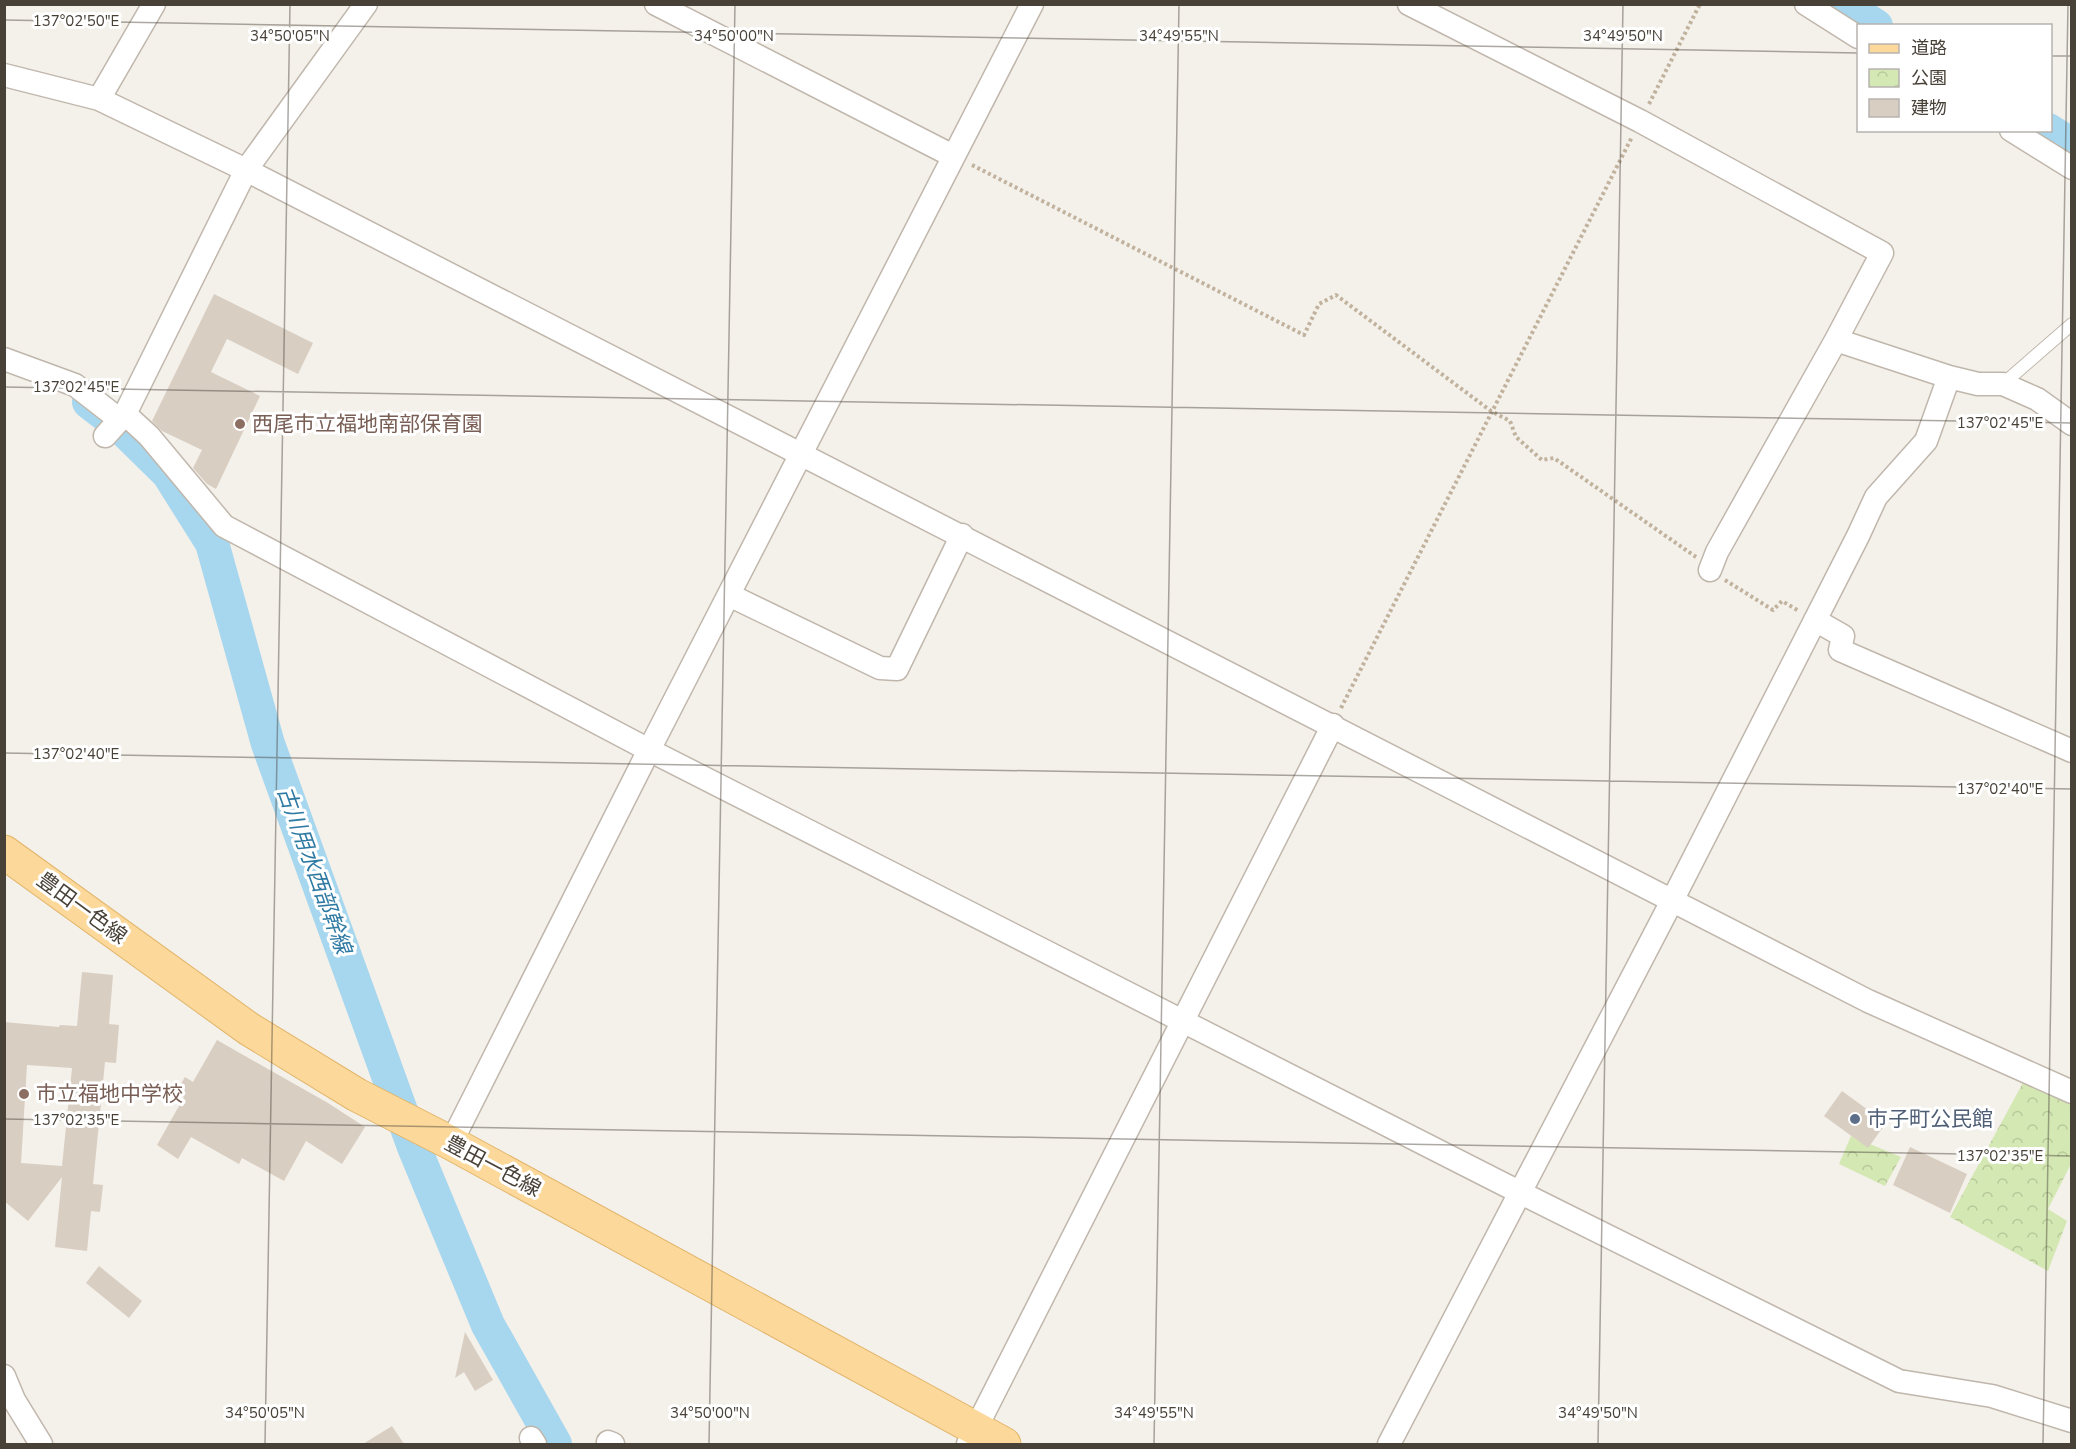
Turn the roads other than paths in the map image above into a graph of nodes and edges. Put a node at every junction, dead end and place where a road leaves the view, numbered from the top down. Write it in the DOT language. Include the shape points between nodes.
graph roads {
  1 [pos="154,4"];
  2 [pos="366,4"];
  3 [pos="656,4"];
  4 [pos="1032,4"];
  5 [pos="1409,4"];
  6 [pos="1806,4"];
  7 [pos="1857,36"];
  8 [pos="4,75"];
  9 [pos="99,99"];
  10 [pos="2014,132"];
  11 [pos="953,156"];
  12 [pos="2072,168"];
  13 [pos="246,170"];
  14 [pos="2072,324"];
  15 [pos="1836,340"];
  16 [pos="4,359"];
  17 [pos="1949,377"];
  18 [pos="2003,384"];
  19 [pos="117,423"];
  20 [pos="2072,424"];
  21 [pos="801,453"];
  22 [pos="962,535"];
  23 [pos="1710,570"];
  24 [pos="729,595"];
  25 [pos="1815,620"];
  26 [pos="1333,725"];
  27 [pos="649,750"];
  28 [pos="2072,751"];
  29 [pos="4,852"];
  30 [pos="1673,899"];
  31 [pos="1182,1020"];
  32 [pos="2072,1092"];
  33 [pos="451,1143"];
  34 [pos="1521,1193"];
  35 [pos="4,1376"];
  36 [pos="9,1404"];
  37 [pos="2072,1421"];
  38 [pos="971,1436"];
  39 [pos="40,1444"];
  40 [pos="1004,1444"];
  41 [pos="1389,1444"];
  1 -- 9 [label="street"];
  2 -- 13 [label="street"];
  3 -- 11 [label="street"];
  4 -- 11 [label="street"];
  5 -- 15 [label="street" via="1640,121 1882,253"];
  6 -- 7 [label="street"];
  8 -- 9 [label="street"];
  9 -- 13 [label="street"];
  10 -- 12 [label="street"];
  11 -- 21 [label="street"];
  13 -- 19 [label="street"];
  13 -- 21 [label="street"];
  14 -- 18 [label="lane"];
  15 -- 17 [label="street"];
  15 -- 23 [label="street"];
  16 -- 19 [label="street" via="75,384"];
  17 -- 18 [label="street" via="1978,384"];
  17 -- 25 [label="street" via="1926,441 1876,497"];
  18 -- 20 [label="street" via="2037,399"];
  19 -- 27 [label="street" via="149,436 224,526"];
  21 -- 22 [label="street"];
  21 -- 24 [label="street"];
  22 -- 24 [label="street" via="897,669 880,668"];
  22 -- 26 [label="street"];
  24 -- 27 [label="street"];
  25 -- 28 [label="street" via="1843,636 1840,650"];
  25 -- 30 [label="street"];
  26 -- 30 [label="street"];
  26 -- 31 [label="street"];
  27 -- 31 [label="street"];
  27 -- 33 [label="street"];
  29 -- 33 [label="main road, 豊田一色線" via="249,1029 357,1095"];
  30 -- 32 [label="street" via="1868,1001"];
  30 -- 34 [label="street"];
  31 -- 34 [label="street"];
  31 -- 38 [label="street"];
  33 -- 38 [label="main road, 豊田一色線"];
  34 -- 37 [label="street" via="1899,1381 1992,1396"];
  34 -- 41 [label="street"];
  35 -- 36 [label="street"];
  36 -- 39 [label="street"];
  38 -- 40 [label="main road, 豊田一色線"];
}
